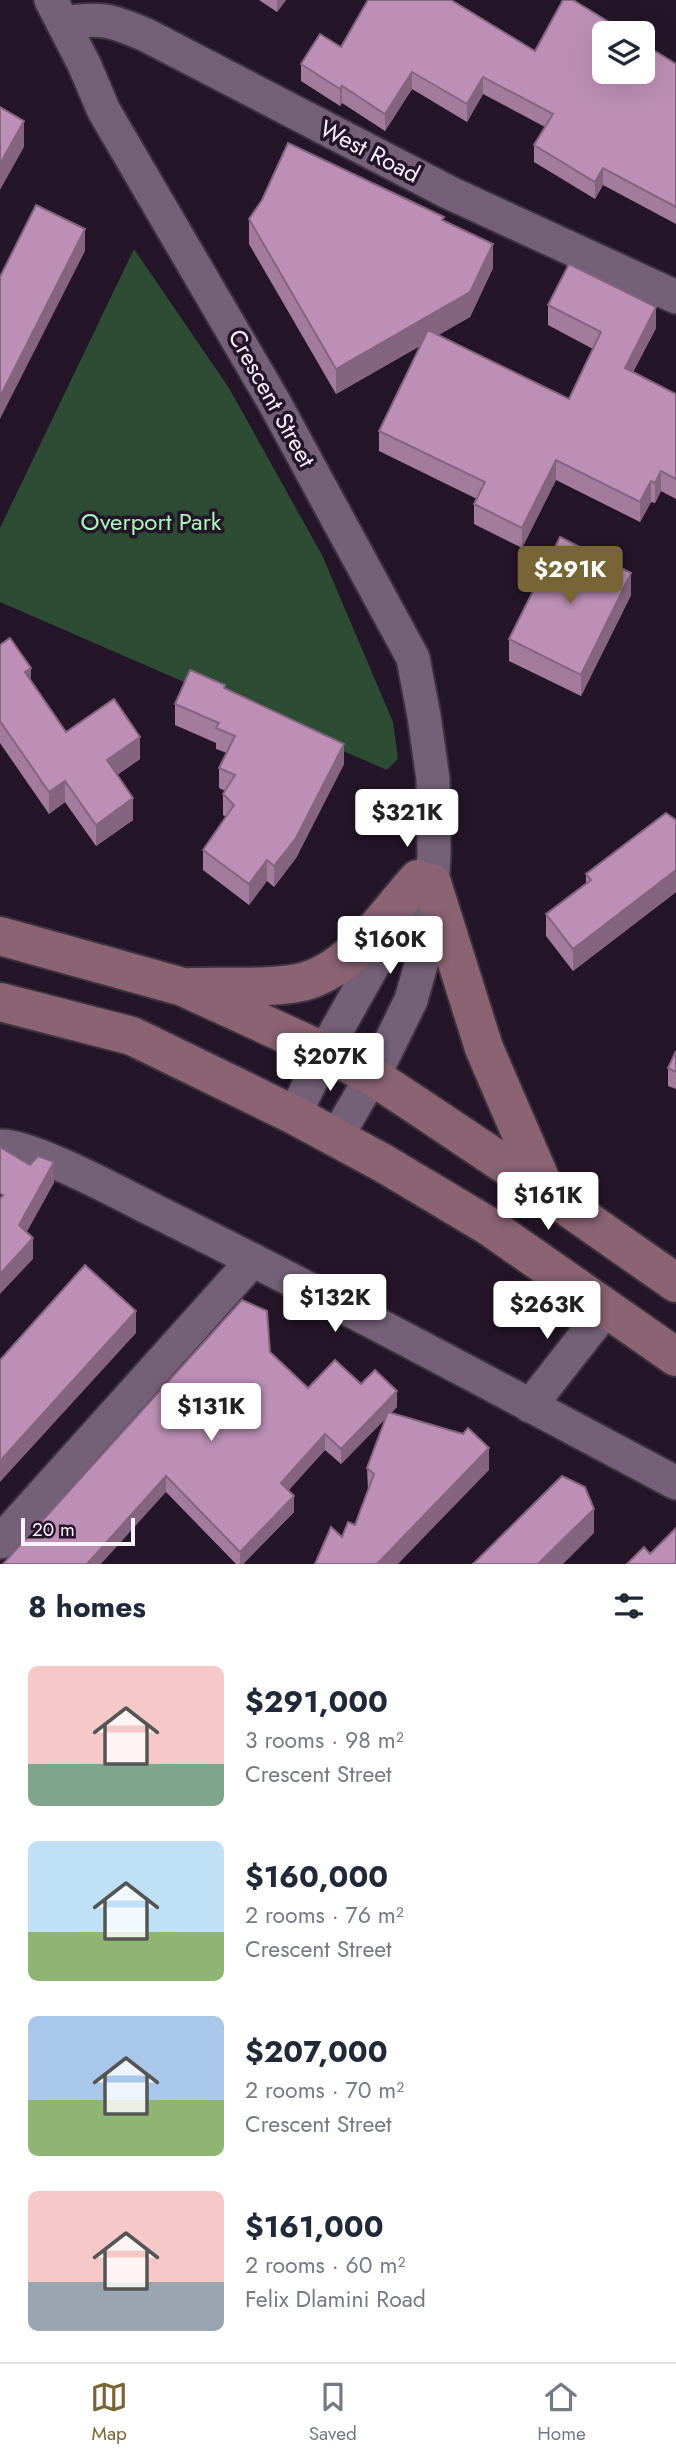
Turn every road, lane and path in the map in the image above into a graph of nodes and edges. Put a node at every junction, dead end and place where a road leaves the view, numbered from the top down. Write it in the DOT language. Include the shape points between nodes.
graph roads {
  1 [pos="57,12"];
  2 [pos="676,297"];
  3 [pos="425,881"];
  4 [pos="0,936"];
  5 [pos="183,987"];
  6 [pos="0,1002"];
  7 [pos="325,1052"];
  8 [pos="372,1076"];
  9 [pos="294,1115"];
  10 [pos="335,1138"];
  11 [pos="0,1146"];
  12 [pos="546,1192"];
  13 [pos="253,1260"];
  14 [pos="676,1283"];
  15 [pos="606,1309"];
  16 [pos="676,1357"];
  17 [pos="530,1406"];
  18 [pos="676,1483"];
  19 [pos="0,1542"];
  1 -- 2 [label="street, West Road" via="117,23 146,35 448,192"];
  1 -- 3 [label="street, Crescent Street" via="104,111 274,402 413,658 433,779 434,817"];
  3 -- 5 [label="main road" via="330,970 306,981"];
  3 -- 7 [label="street, Crescent Street"];
  3 -- 8 [label="street, Crescent Street" via="426,947 411,1000"];
  3 -- 12 [label="main road" via="484,1048"];
  4 -- 5 [label="main road"];
  5 -- 7 [label="main road"];
  6 -- 9 [label="main road" via="132,1036"];
  7 -- 8 [label="main road"];
  7 -- 9 [label="street, Crescent Street"];
  8 -- 10 [label="street, Crescent Street"];
  8 -- 12 [label="main road"];
  9 -- 10 [label="main road"];
  10 -- 15 [label="main road" via="490,1227"];
  11 -- 13 [label="street" via="24,1150 104,1186"];
  12 -- 14 [label="main road"];
  13 -- 17 [label="street"];
  13 -- 19 [label="street"];
  15 -- 16 [label="main road"];
  15 -- 17 [label="street"];
  17 -- 18 [label="street"];
}
